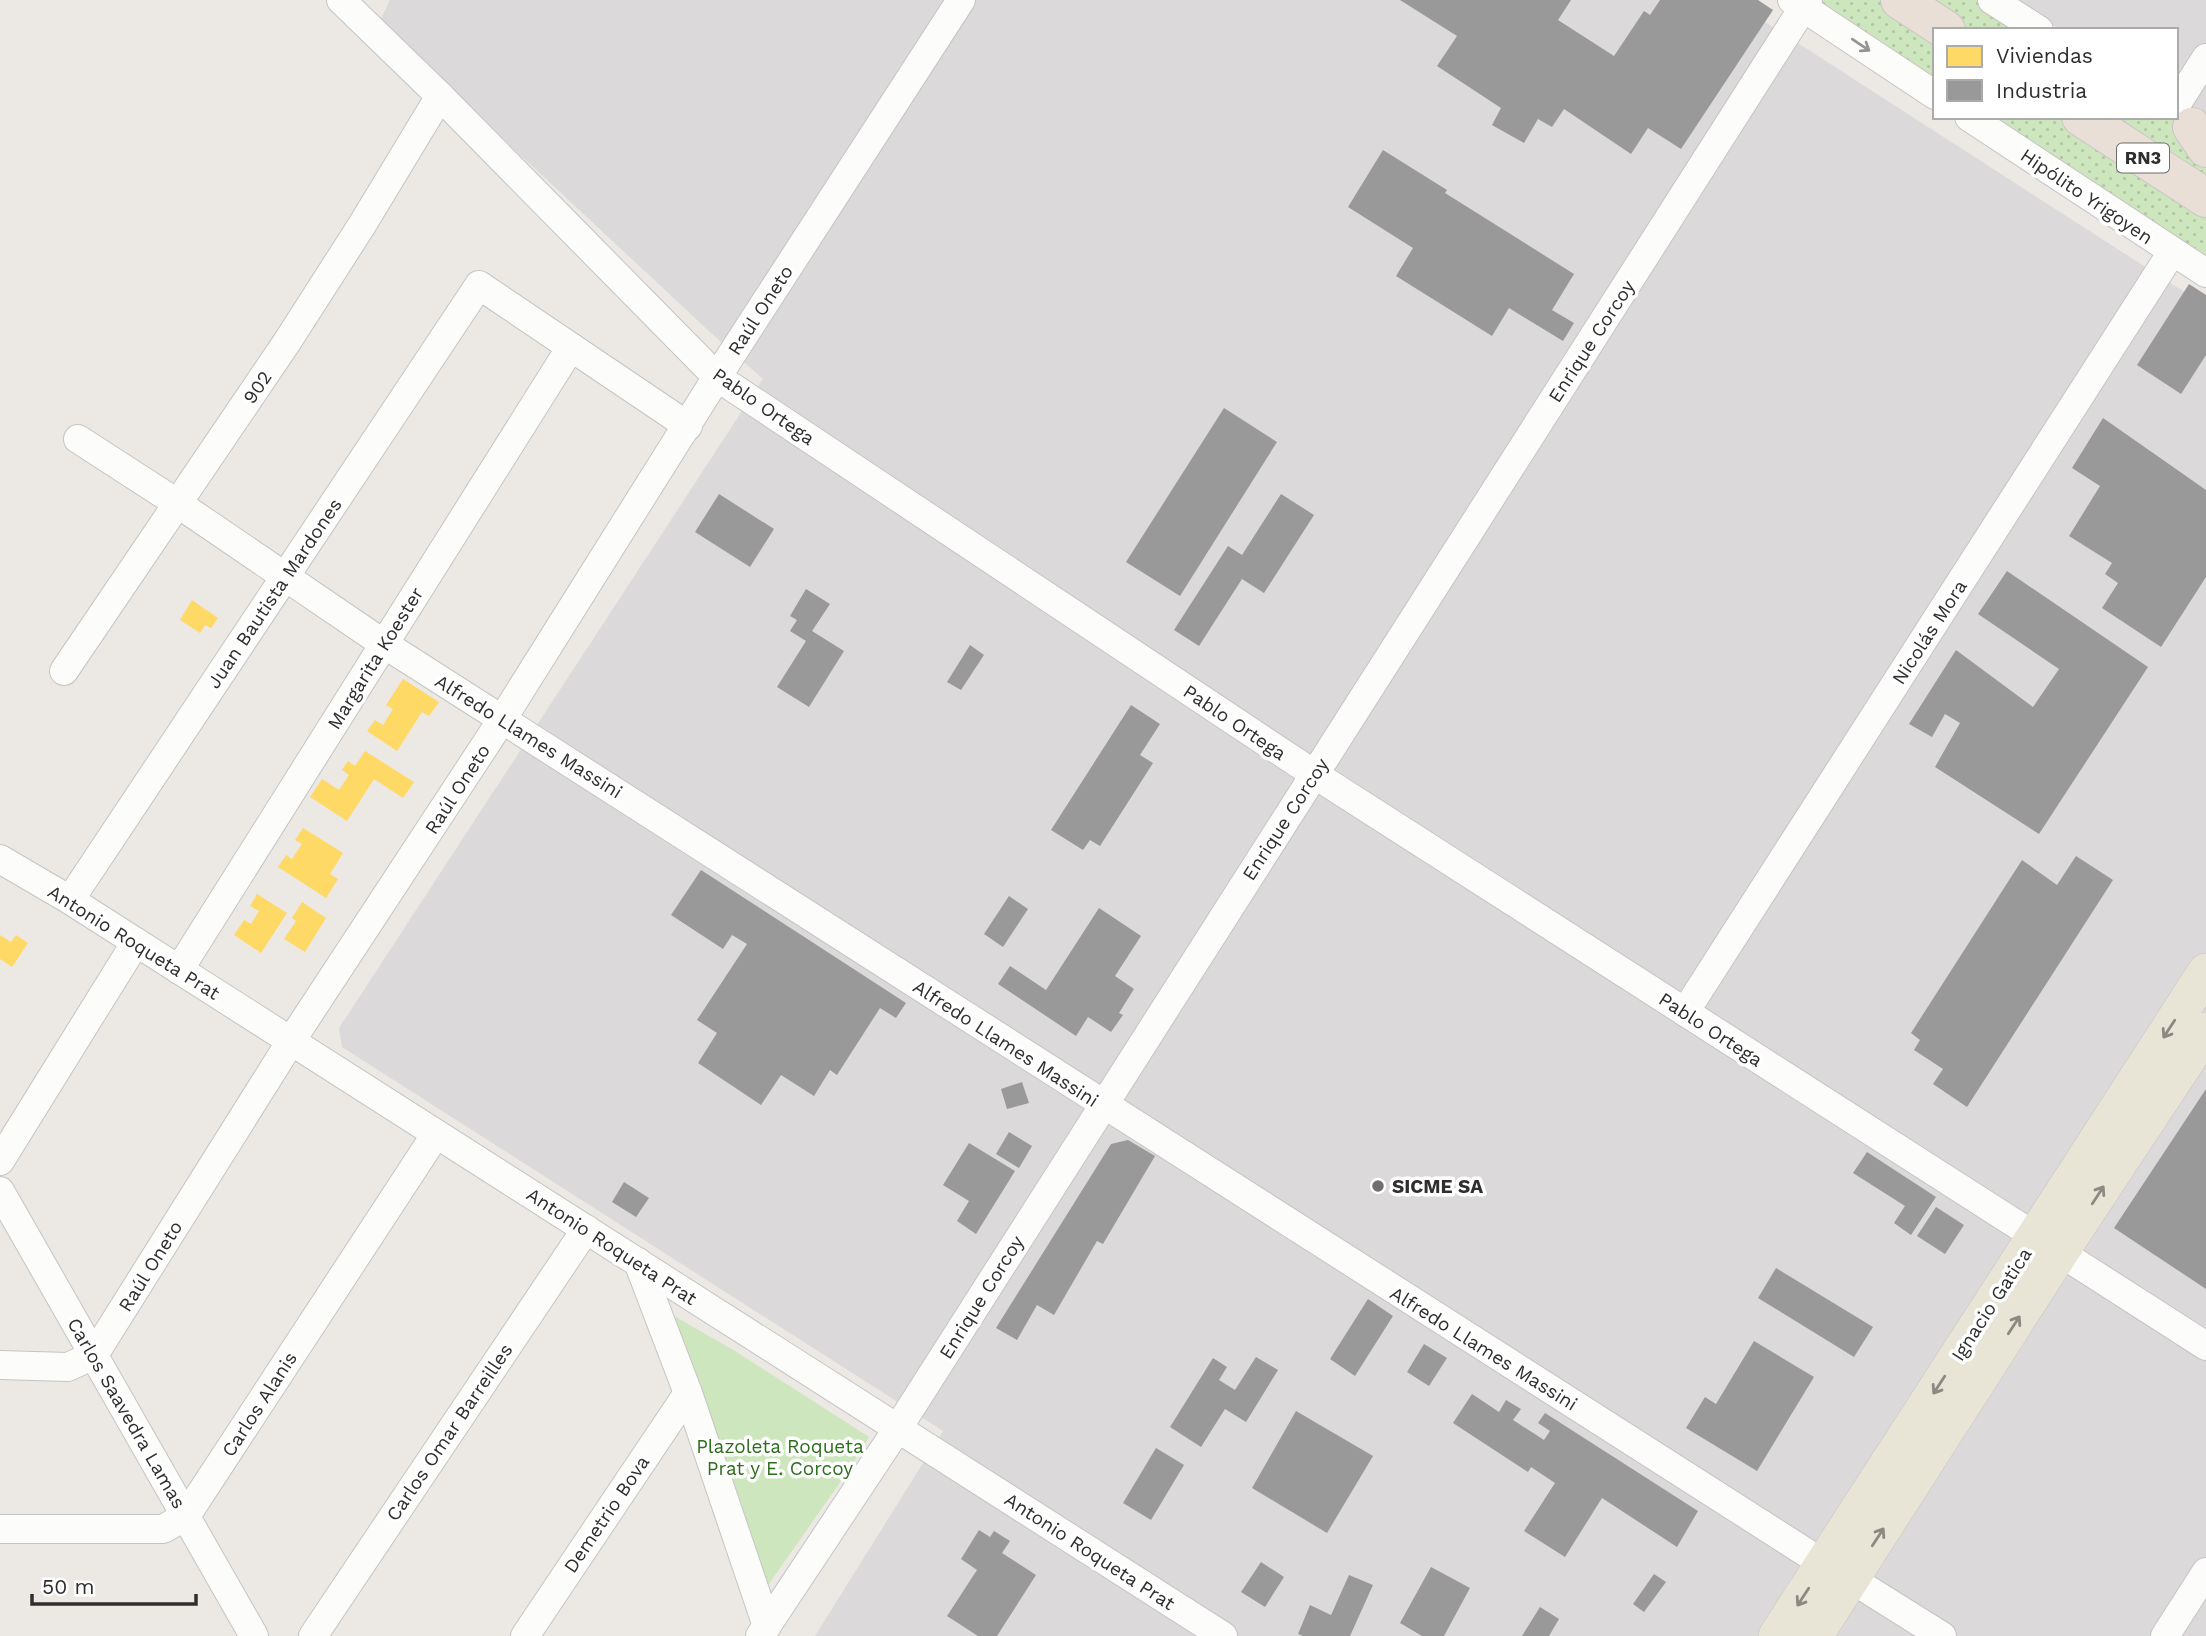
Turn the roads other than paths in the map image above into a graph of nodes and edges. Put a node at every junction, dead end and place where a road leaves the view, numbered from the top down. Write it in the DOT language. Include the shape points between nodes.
graph roads {
  1 [pos="341,0"];
  2 [pos="961,0"];
  3 [pos="1900,0"];
  4 [pos="1992,0"];
  5 [pos="1801,3"];
  6 [pos="1943,28"];
  7 [pos="2036,28"];
  8 [pos="2206,58"];
  9 [pos="1933,94"];
  10 [pos="440,96"];
  11 [pos="1972,119"];
  12 [pos="2084,119"];
  13 [pos="2191,127"];
  14 [pos="2206,198"];
  15 [pos="2172,253"];
  16 [pos="2206,273"];
  17 [pos="571,347"];
  18 [pos="717,377"];
  19 [pos="688,426"];
  20 [pos="78,439"];
  21 [pos="177,503"];
  22 [pos="285,576"];
  23 [pos="384,644"];
  24 [pos="64,671"];
  25 [pos="503,719"];
  26 [pos="1314,774"];
  27 [pos="0,859"];
  28 [pos="70,900"];
  29 [pos="136,942"];
  30 [pos="179,970"];
  31 [pos="2206,972"];
  32 [pos="1685,1012"];
  33 [pos="2206,1031"];
  34 [pos="291,1041"];
  35 [pos="1102,1105"];
  36 [pos="436,1134"];
  37 [pos="0,1161"];
  38 [pos="0,1191"];
  39 [pos="586,1229"];
  40 [pos="2048,1244"];
  41 [pos="638,1262"];
  42 [pos="2206,1346"];
  43 [pos="94,1355"];
  44 [pos="0,1365"];
  45 [pos="688,1393"];
  46 [pos="898,1428"];
  47 [pos="186,1516"];
  48 [pos="0,1529"];
  49 [pos="1837,1572"];
  50 [pos="2206,1572"];
  51 [pos="764,1631"];
  52 [pos="254,1636"];
  53 [pos="313,1636"];
  54 [pos="525,1636"];
  55 [pos="1223,1636"];
  56 [pos="1777,1636"];
  57 [pos="1814,1636"];
  58 [pos="1942,1636"];
  59 [pos="2165,1636"];
  1 -- 10 [label="street, Pablo Ortega"];
  2 -- 18 [label="street, Raúl Oneto"];
  3 -- 6 [label="highway"];
  4 -- 7 [label="street"];
  5 -- 9 [label="street, one-way"];
  5 -- 26 [label="street, Enrique Corcoy"];
  8 -- 13 [label="street"];
  10 -- 18 [label="street, Pablo Ortega"];
  10 -- 21 [label="street, 902" via="355,237"];
  11 -- 15 [label="street, Hipólito Yrigoyen"];
  12 -- 14 [label="highway, RN3"];
  15 -- 16 [label="street, Hipólito Yrigoyen"];
  15 -- 32 [label="street, Nicolás Mora"];
  17 -- 19 [label="street"];
  17 -- 22 [label="street, Juan Bautista Mardones" via="479,285"];
  17 -- 23 [label="street, Margarita Koester"];
  18 -- 19 [label="street, Raúl Oneto"];
  18 -- 26 [label="street, Pablo Ortega"];
  19 -- 25 [label="street, Raúl Oneto"];
  20 -- 21 [label="street, Alfredo Llames Massini"];
  21 -- 22 [label="street, Alfredo Llames Massini"];
  21 -- 24 [label="street, 902"];
  22 -- 23 [label="street, Alfredo Llames Massini"];
  22 -- 28 [label="street, Juan Bautista Mardones"];
  23 -- 25 [label="street, Alfredo Llames Massini"];
  23 -- 30 [label="street, Margarita Koester"];
  25 -- 34 [label="street, Raúl Oneto"];
  25 -- 35 [label="street, Alfredo Llames Massini"];
  26 -- 32 [label="street, Pablo Ortega"];
  26 -- 35 [label="street, Enrique Corcoy"];
  27 -- 28 [label="street, Antonio Roqueta Prat"];
  28 -- 29 [label="street, Antonio Roqueta Prat"];
  29 -- 30 [label="street, Antonio Roqueta Prat"];
  29 -- 37 [label="street"];
  30 -- 34 [label="street, Antonio Roqueta Prat"];
  31 -- 40 [label="main road, Ignacio Gatica, one-way"];
  32 -- 40 [label="street, Pablo Ortega"];
  40 -- 33 [label="main road, Ignacio Gatica, one-way"];
  34 -- 36 [label="street, Antonio Roqueta Prat"];
  34 -- 43 [label="street, Raúl Oneto"];
  35 -- 46 [label="street, Enrique Corcoy"];
  35 -- 49 [label="street, Alfredo Llames Massini"];
  36 -- 39 [label="street, Antonio Roqueta Prat"];
  36 -- 47 [label="street, Carlos Alanis"];
  38 -- 43 [label="street, Carlos Saavedra Lamas"];
  39 -- 41 [label="street, Antonio Roqueta Prat"];
  39 -- 53 [label="street, Carlos Omar Barreilles"];
  40 -- 42 [label="street, Pablo Ortega"];
  40 -- 49 [label="main road, Ignacio Gatica"];
  41 -- 45 [label="street"];
  41 -- 46 [label="street, Antonio Roqueta Prat"];
  43 -- 44 [label="street" via="68,1367"];
  43 -- 47 [label="street, Carlos Saavedra Lamas"];
  45 -- 51 [label="street"];
  45 -- 54 [label="street, Demetrio Bova"];
  46 -- 51 [label="street, Enrique Corcoy"];
  46 -- 55 [label="street, Antonio Roqueta Prat"];
  47 -- 48 [label="street" via="163,1529"];
  47 -- 52 [label="street, Carlos Saavedra Lamas"];
  49 -- 56 [label="main road, Ignacio Gatica, one-way"];
  49 -- 57 [label="main road, Ignacio Gatica"];
  49 -- 58 [label="street, Alfredo Llames Massini"];
  50 -- 59 [label="street"];
}
